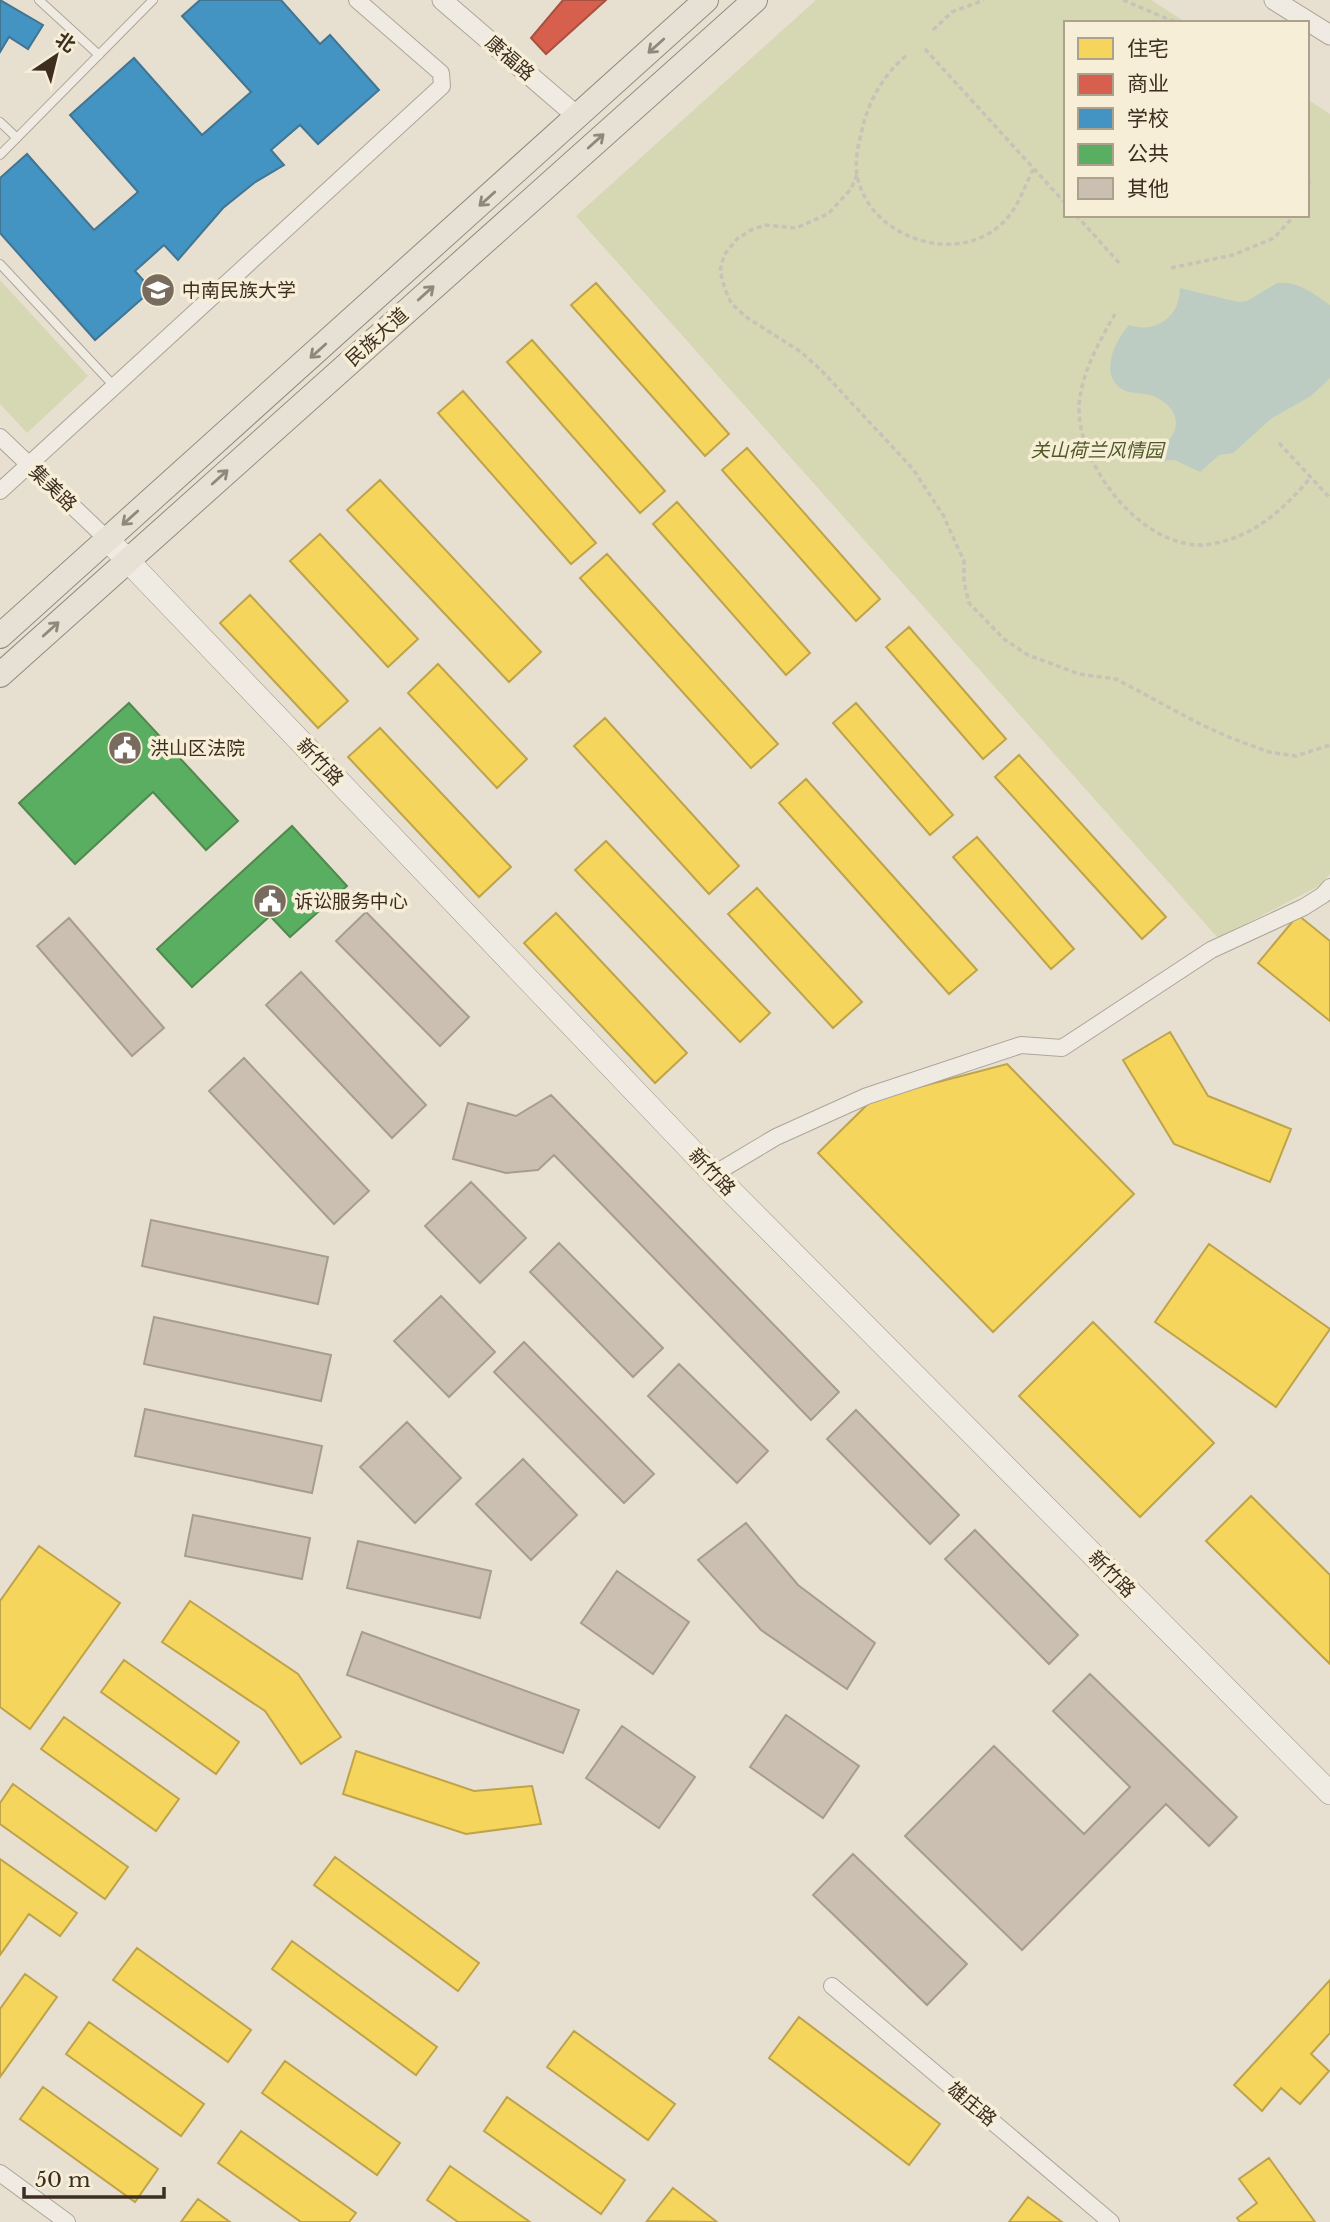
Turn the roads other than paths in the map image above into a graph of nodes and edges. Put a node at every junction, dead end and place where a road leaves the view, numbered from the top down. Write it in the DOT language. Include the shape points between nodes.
graph roads {
  1 [pos="39,0"];
  2 [pos="153,0"];
  3 [pos="357,0"];
  4 [pos="442,0"];
  5 [pos="706,0"];
  6 [pos="755,0"];
  7 [pos="1275,0"];
  8 [pos="1308,21"];
  9 [pos="1309,22"];
  10 [pos="1330,35"];
  11 [pos="99,55"];
  12 [pos="578,117"];
  13 [pos="0,122"];
  14 [pos="18,138"];
  15 [pos="0,155"];
  16 [pos="0,264"];
  17 [pos="114,386"];
  18 [pos="0,437"];
  19 [pos="29,464"];
  20 [pos="0,491"];
  21 [pos="107,539"];
  22 [pos="127,560"];
  23 [pos="0,636"];
  24 [pos="0,675"];
  25 [pos="1330,887"];
  26 [pos="714,1174"];
  27 [pos="1330,1793"];
  28 [pos="832,1986"];
  29 [pos="0,2173"];
  30 [pos="67,2222"];
  31 [pos="1111,2222"];
  1 -- 11 [label="lane"];
  2 -- 11 [label="lane"];
  3 -- 17 [label="street" via="441,73 442,86"];
  4 -- 12 [label="street, 康福路"];
  5 -- 12 [label="main road, 民族大道, one-way"];
  22 -- 6 [label="main road, 民族大道, one-way"];
  7 -- 8 [label="street"];
  9 -- 10 [label="street"];
  11 -- 14 [label="lane"];
  12 -- 21 [label="main road, 民族大道, one-way"];
  13 -- 14 [label="lane"];
  14 -- 15 [label="lane"];
  16 -- 17 [label="lane"];
  17 -- 19 [label="street"];
  18 -- 19 [label="street, 集美路"];
  19 -- 20 [label="street"];
  19 -- 21 [label="street, 集美路"];
  21 -- 22 [label="main road, 新竹路"];
  21 -- 23 [label="main road, 民族大道"];
  24 -- 22 [label="main road, 民族大道, one-way"];
  22 -- 26 [label="main road, 新竹路"];
  25 -- 26 [label="street" via="1304,907 1211,950 1062,1048 1021,1045 867,1096 776,1137"];
  26 -- 27 [label="main road, 新竹路"];
  28 -- 31 [label="street, 雄庄路"];
  29 -- 30 [label="street"];
}
